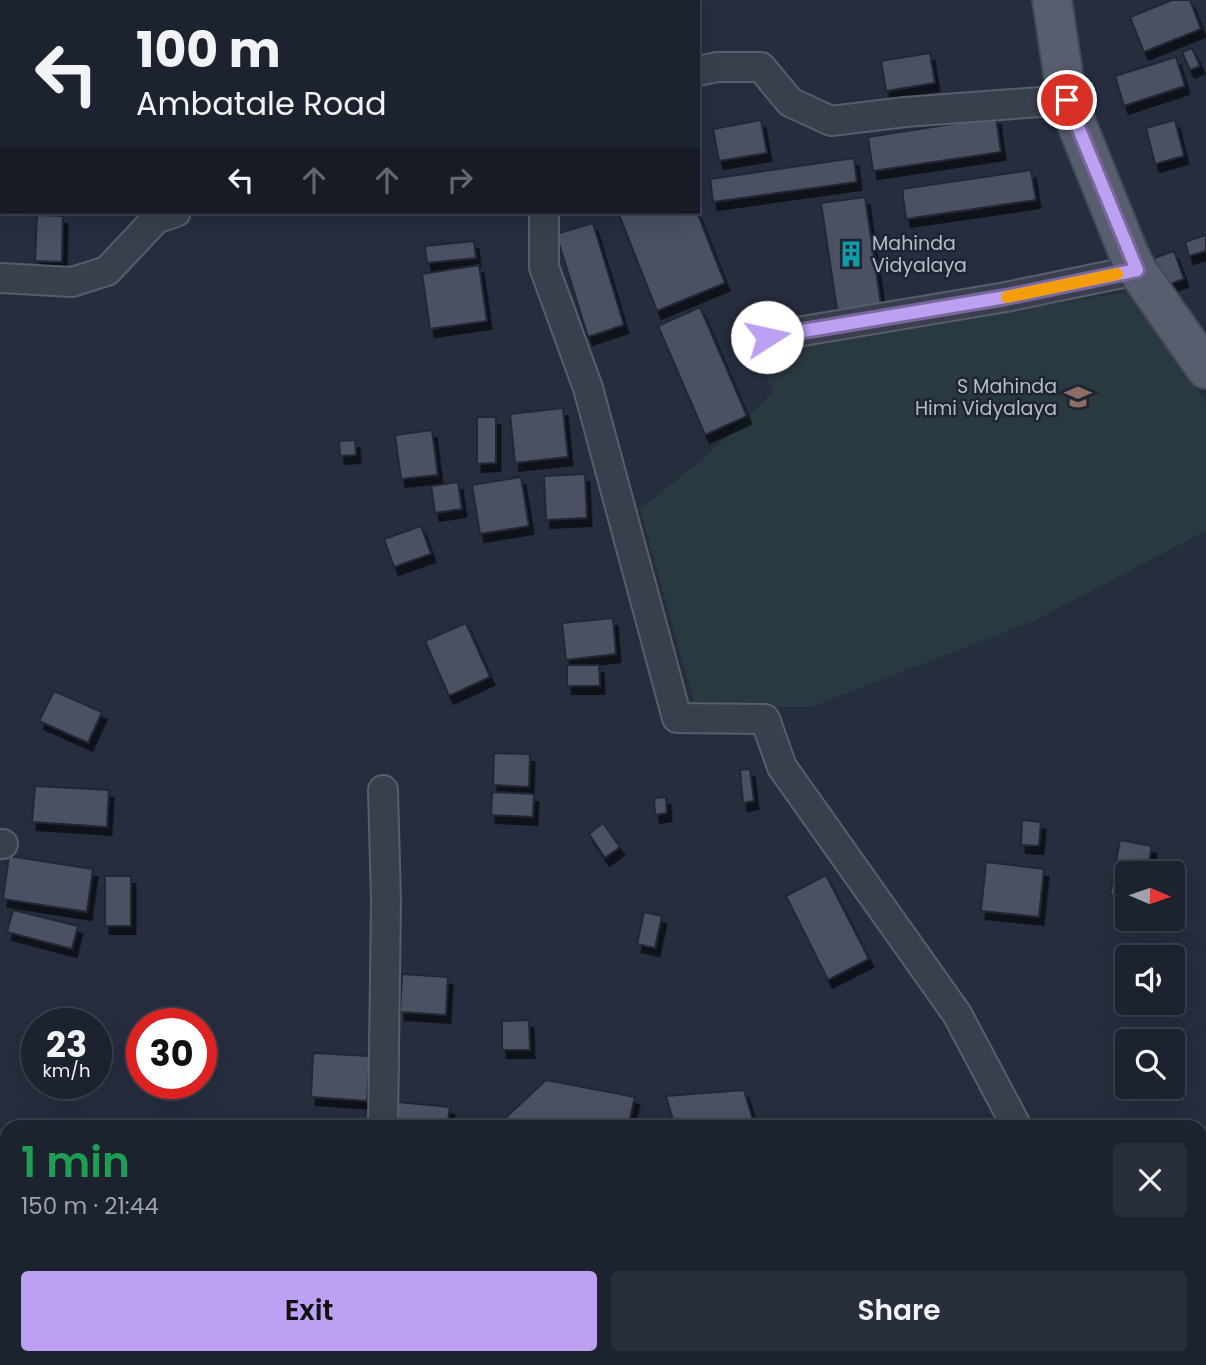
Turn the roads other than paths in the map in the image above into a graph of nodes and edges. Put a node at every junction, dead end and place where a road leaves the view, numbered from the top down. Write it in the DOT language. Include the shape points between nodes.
graph roads {
  1 [pos="1052,0"];
  2 [pos="700,71"];
  3 [pos="1067,100"];
  4 [pos="170,214"];
  5 [pos="544,214"];
  6 [pos="1137,270"];
  7 [pos="0,278"];
  8 [pos="767,337"];
  9 [pos="1206,369"];
  10 [pos="383,790"];
  11 [pos="383,1120"];
  12 [pos="1013,1120"];
  1 -- 3 [label="main road"];
  2 -- 3 [label="street" via="761,67 790,102 831,121"];
  3 -- 6 [label="main road"];
  4 -- 7 [label="street" via="156,219 107,271 72,282"];
  5 -- 12 [label="street" via="544,267 588,388 677,718 765,719 782,767 957,1014"];
  6 -- 8 [label="street"];
  6 -- 9 [label="main road"];
  10 -- 11 [label="street"];
}
